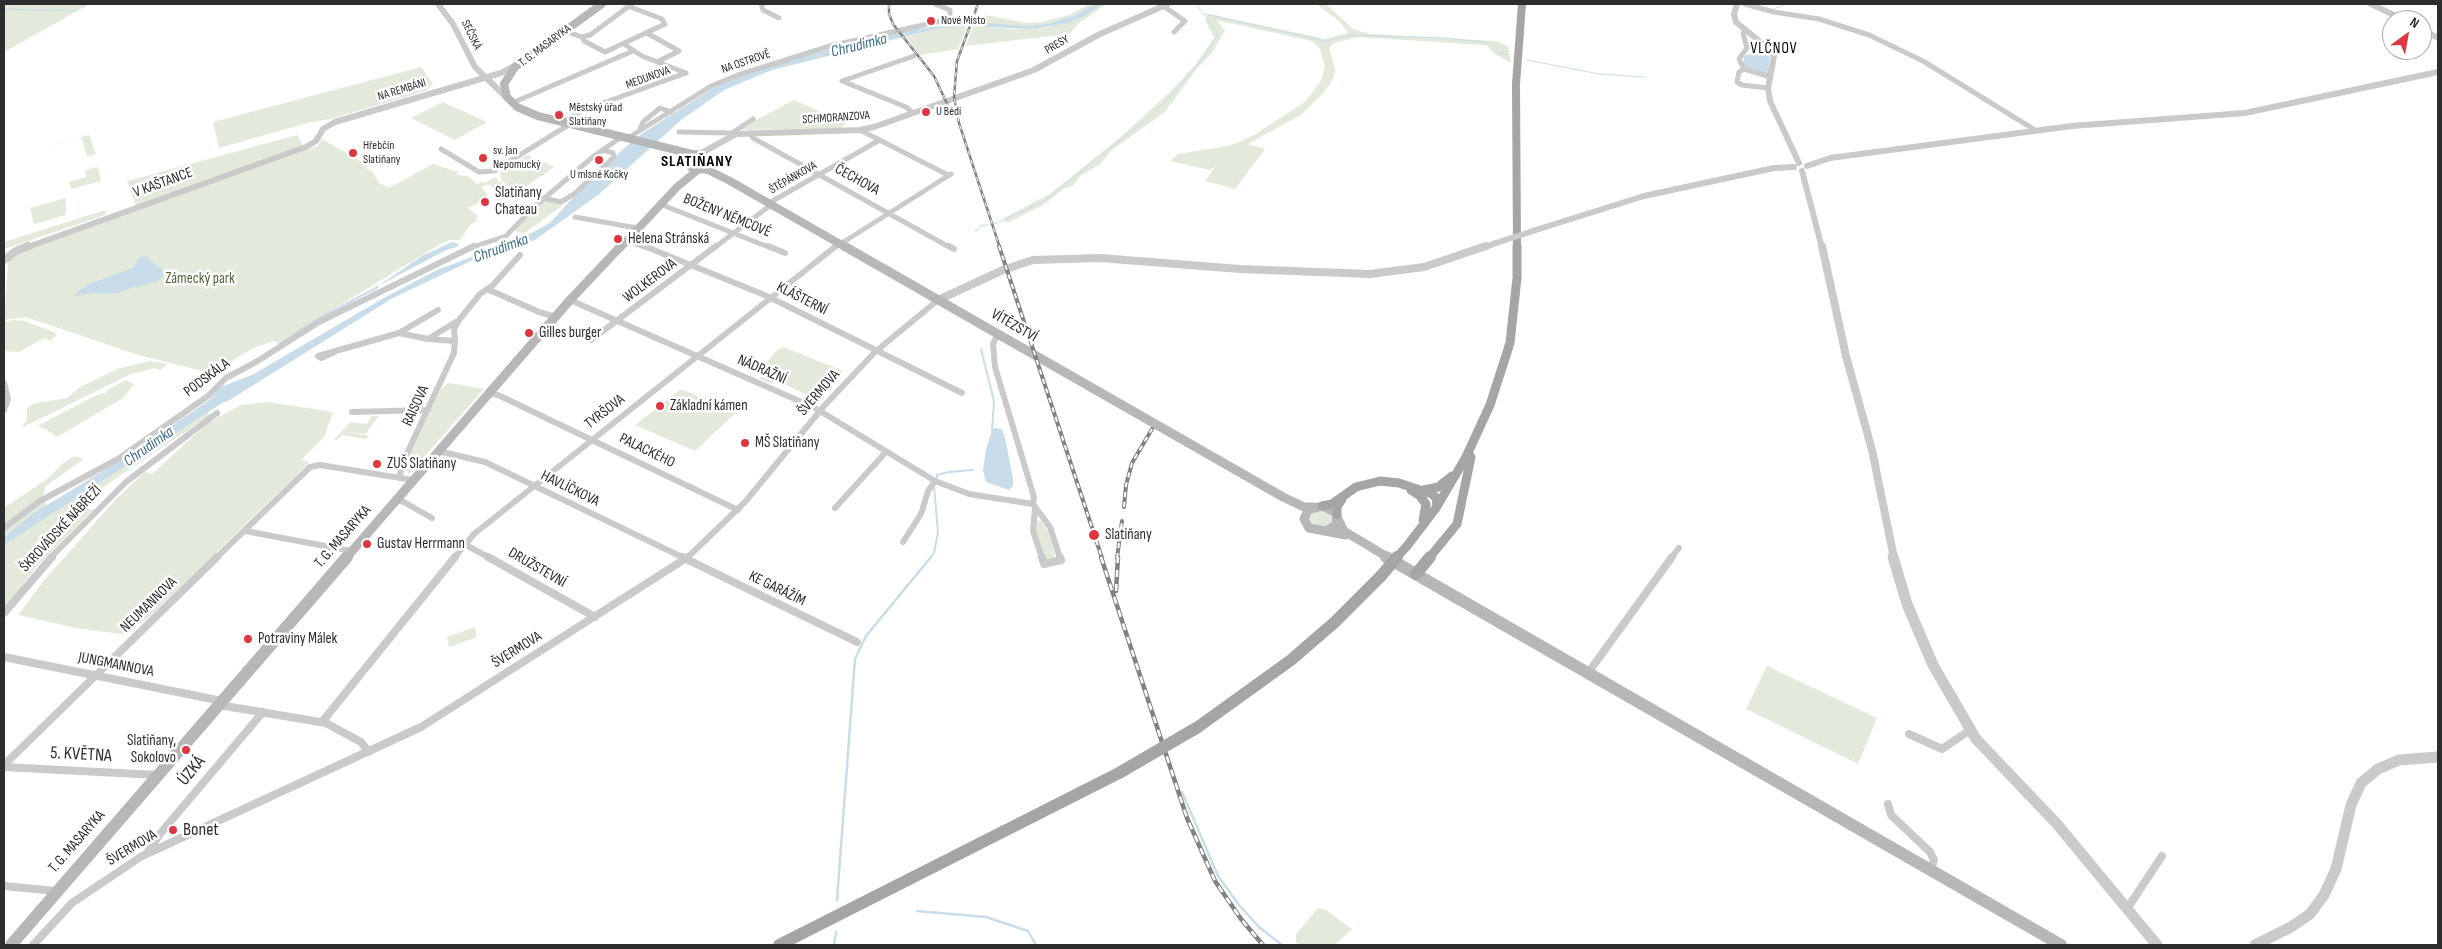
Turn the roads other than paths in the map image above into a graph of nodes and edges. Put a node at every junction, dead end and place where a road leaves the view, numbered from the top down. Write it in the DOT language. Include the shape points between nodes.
graph roads {
  1 [pos="438,4"];
  2 [pos="602,4"];
  3 [pos="761,4"];
  4 [pos="935,4"];
  5 [pos="1522,4"];
  6 [pos="1737,4"];
  7 [pos="1745,4"];
  8 [pos="2371,4"];
  9 [pos="630,5"];
  10 [pos="1166,5"];
  11 [pos="2383,10"];
  12 [pos="779,18"];
  13 [pos="564,31"];
  14 [pos="1746,31"];
  15 [pos="1174,32"];
  16 [pos="647,34"];
  17 [pos="582,37"];
  18 [pos="624,44"];
  19 [pos="633,51"];
  20 [pos="914,56"];
  21 [pos="522,61"];
  22 [pos="657,62"];
  23 [pos="1744,69"];
  24 [pos="2438,72"];
  25 [pos="496,74"];
  26 [pos="509,76"];
  27 [pos="486,77"];
  28 [pos="1770,77"];
  29 [pos="1768,88"];
  30 [pos="954,97"];
  31 [pos="510,101"];
  32 [pos="912,112"];
  33 [pos="753,119"];
  34 [pos="567,123"];
  35 [pos="326,126"];
  36 [pos="860,130"];
  37 [pos="2035,130"];
  38 [pos="679,132"];
  39 [pos="750,133"];
  40 [pos="732,134"];
  41 [pos="627,137"];
  42 [pos="878,140"];
  43 [pos="441,148"];
  44 [pos="602,150"];
  45 [pos="698,162"];
  46 [pos="1800,167"];
  47 [pos="820,174"];
  48 [pos="544,198"];
  49 [pos="660,204"];
  50 [pos="770,204"];
  51 [pos="888,212"];
  52 [pos="575,217"];
  53 [pos="637,228"];
  54 [pos="734,233"];
  55 [pos="625,240"];
  56 [pos="839,243"];
  57 [pos="954,249"];
  58 [pos="520,254"];
  59 [pos="785,254"];
  60 [pos="4,260"];
  61 [pos="692,265"];
  62 [pos="487,289"];
  63 [pos="771,298"];
  64 [pos="570,300"];
  65 [pos="938,300"];
  66 [pos="438,310"];
  67 [pos="556,317"];
  68 [pos="460,320"];
  69 [pos="616,321"];
  70 [pos="400,332"];
  71 [pos="998,334"];
  72 [pos="428,339"];
  73 [pos="591,340"];
  74 [pos="456,343"];
  75 [pos="877,351"];
  76 [pos="333,353"];
  77 [pos="697,356"];
  78 [pos="4,383"];
  79 [pos="962,392"];
  80 [pos="489,393"];
  81 [pos="4,410"];
  82 [pos="428,410"];
  83 [pos="820,411"];
  84 [pos="352,412"];
  85 [pos="218,413"];
  86 [pos="1478,432"];
  87 [pos="592,440"];
  88 [pos="438,451"];
  89 [pos="886,452"];
  90 [pos="1460,468"];
  91 [pos="399,478"];
  92 [pos="414,480"];
  93 [pos="935,481"];
  94 [pos="1387,482"];
  95 [pos="534,486"];
  96 [pos="1418,489"];
  97 [pos="1348,492"];
  98 [pos="1283,497"];
  99 [pos="396,500"];
  100 [pos="1318,506"];
  101 [pos="1034,507"];
  102 [pos="835,508"];
  103 [pos="1436,508"];
  104 [pos="738,510"];
  105 [pos="1304,517"];
  106 [pos="1337,517"];
  107 [pos="432,518"];
  108 [pos="4,528"];
  109 [pos="1419,530"];
  110 [pos="245,531"];
  111 [pos="1326,531"];
  112 [pos="903,542"];
  113 [pos="1360,542"];
  114 [pos="464,544"];
  115 [pos="1679,548"];
  116 [pos="352,551"];
  117 [pos="685,560"];
  118 [pos="1416,574"];
  119 [pos="4,614"];
  120 [pos="595,617"];
  121 [pos="857,642"];
  122 [pos="4,657"];
  123 [pos="1588,673"];
  124 [pos="96,675"];
  125 [pos="220,702"];
  126 [pos="263,712"];
  127 [pos="322,722"];
  128 [pos="1970,730"];
  129 [pos="1909,734"];
  130 [pos="368,752"];
  131 [pos="2438,757"];
  132 [pos="4,766"];
  133 [pos="157,776"];
  134 [pos="1888,804"];
  135 [pos="147,853"];
  136 [pos="2162,856"];
  137 [pos="1931,870"];
  138 [pos="4,886"];
  139 [pos="56,892"];
  140 [pos="2127,908"];
  141 [pos="38,912"];
  142 [pos="58,917"];
  143 [pos="11,945"];
  144 [pos="33,945"];
  145 [pos="779,945"];
  146 [pos="2061,945"];
  147 [pos="2157,945"];
  148 [pos="2255,945"];
  1 -- 27 [label="street, SEČSKÁ" via="455,27 473,64"];
  2 -- 13 [label="main road, T. G. MASARYKA"];
  3 -- 12 [label="street" via="763,10"];
  4 -- 41 [label="street, NA OSTROVĚ" via="950,10 950,16 941,21 834,44 718,83 671,112 660,108 643,122 640,129"];
  5 -- 86 [label="main road" via="1516,84 1517,278 1514,318 1500,375"];
  6 -- 14 [label="street" via="1734,18"];
  7 -- 37 [label="street" via="1836,24 1891,45"];
  8 -- 11 [label="street"];
  9 -- 16 [label="street" via="664,21 664,25"];
  9 -- 17 [label="street"];
  10 -- 15 [label="street" via="1185,21"];
  10 -- 30 [label="street, PRESY" via="1100,34 1034,70"];
  13 -- 17 [label="street"];
  13 -- 21 [label="main road, T. G. MASARYKA"];
  14 -- 23 [label="street" via="1743,33 1747,48 1739,59"];
  14 -- 28 [label="street" via="1773,54"];
  16 -- 18 [label="street"];
  16 -- 22 [label="street" via="679,51"];
  17 -- 18 [label="street" via="583,41 603,52"];
  18 -- 19 [label="street, MEDUNOVA"];
  19 -- 22 [label="street, MEDUNOVA"];
  19 -- 31 [label="street, MEDUNOVA"];
  20 -- 32 [label="street" via="842,81"];
  21 -- 25 [label="street"];
  21 -- 26 [label="main road, T. G. MASARYKA"];
  22 -- 34 [label="street, MEDUNOVA" via="686,73 582,110"];
  23 -- 28 [label="street"];
  23 -- 29 [label="street" via="1739,74 1739,84"];
  24 -- 37 [label="street" via="2245,112"];
  25 -- 26 [label="street"];
  25 -- 27 [label="street"];
  26 -- 27 [label="street"];
  26 -- 31 [label="main road, T. G. MASARYKA" via="504,87"];
  27 -- 31 [label="street, SEČSKÁ"];
  27 -- 35 [label="street, NA REMBÁNI"];
  28 -- 29 [label="street"];
  29 -- 46 [label="street" via="1771,104"];
  30 -- 32 [label="street, SCHMORANZOVA"];
  31 -- 34 [label="main road" via="529,113"];
  32 -- 36 [label="street, SCHMORANZOVA"];
  33 -- 40 [label="street"];
  34 -- 41 [label="main road"];
  34 -- 43 [label="street" via="497,170 480,173"];
  35 -- 60 [label="street, V KAŠTANCE" via="316,141 306,147 44,240 13,252"];
  36 -- 39 [label="street, SCHMORANZOVA"];
  36 -- 42 [label="street"];
  37 -- 46 [label="street" via="1830,158"];
  38 -- 40 [label="street"];
  39 -- 40 [label="street, SCHMORANZOVA"];
  39 -- 47 [label="street, ČECHOVA" via="753,138"];
  40 -- 45 [label="street"];
  41 -- 44 [label="street, NA OSTROVĚ"];
  41 -- 45 [label="main road"];
  42 -- 47 [label="street, ŠTĚPÁNKOVA"];
  42 -- 51 [label="street, TYRŠOVA" via="950,174"];
  44 -- 48 [label="street, NA OSTROVĚ"];
  44 -- 48 [label="street" via="614,156 574,194 561,202"];
  45 -- 49 [label="main road, T. G. MASARYKA"];
  45 -- 50 [label="main road, VÍTĚZSTVÍ"];
  46 -- 65 [label="street, bridge" via="1774,168 1644,196 1424,267 1379,273 1240,269 1091,258 1030,261"];
  46 -- 128 [label="street" via="1872,450 1903,590 1933,665"];
  47 -- 50 [label="street, ŠTĚPÁNKOVA"];
  47 -- 51 [label="street, ČECHOVA"];
  48 -- 108 [label="street, PODSKÁLA" via="506,236 463,250 326,318 226,378 209,395 118,459 40,501"];
  49 -- 53 [label="main road, T. G. MASARYKA"];
  49 -- 54 [label="street, BOŽENY NĚMCOVÉ"];
  50 -- 54 [label="street, WOLKEROVA"];
  50 -- 56 [label="main road, VÍTĚZSTVÍ"];
  51 -- 56 [label="street, TYRŠOVA"];
  51 -- 57 [label="street, ČECHOVA"];
  52 -- 53 [label="street"];
  53 -- 55 [label="main road, T. G. MASARYKA"];
  54 -- 59 [label="street, BOŽENY NĚMCOVÉ"];
  54 -- 61 [label="street, WOLKEROVA"];
  55 -- 61 [label="street, KLÁŠTERNÍ"];
  55 -- 64 [label="main road, T. G. MASARYKA"];
  56 -- 63 [label="street, TYRŠOVA"];
  56 -- 65 [label="main road, VÍTĚZSTVÍ"];
  58 -- 62 [label="street"];
  61 -- 63 [label="street, KLÁŠTERNÍ"];
  61 -- 69 [label="street, WOLKEROVA"];
  62 -- 67 [label="street"];
  62 -- 68 [label="street"];
  63 -- 75 [label="street, KLÁŠTERNÍ"];
  63 -- 77 [label="street, TYRŠOVA"];
  64 -- 67 [label="main road, T. G. MASARYKA"];
  64 -- 69 [label="street, NÁDRAŽNÍ"];
  65 -- 71 [label="main road, VÍTĚZSTVÍ"];
  65 -- 75 [label="street, ŠVERMOVA"];
  66 -- 70 [label="street"];
  67 -- 80 [label="main road, T. G. MASARYKA"];
  68 -- 72 [label="street"];
  68 -- 74 [label="street, RAISOVA" via="454,329"];
  69 -- 73 [label="street, WOLKEROVA"];
  69 -- 77 [label="street, NÁDRAŽNÍ"];
  70 -- 72 [label="street"];
  70 -- 76 [label="street"];
  71 -- 98 [label="main road, VÍTĚZSTVÍ"];
  71 -- 101 [label="street" via="993,344 995,367 1034,497"];
  72 -- 74 [label="street"];
  74 -- 82 [label="street, RAISOVA"];
  75 -- 79 [label="street, KLÁŠTERNÍ"];
  75 -- 83 [label="street, ŠVERMOVA"];
  77 -- 83 [label="street, NÁDRAŽNÍ"];
  77 -- 87 [label="street, TYRŠOVA"];
  78 -- 81 [label="street" via="8,399"];
  80 -- 87 [label="street, PALACKÉHO"];
  80 -- 88 [label="main road, T. G. MASARYKA"];
  82 -- 84 [label="street"];
  82 -- 91 [label="street, RAISOVA" via="403,462"];
  83 -- 89 [label="street, NÁDRAŽNÍ"];
  83 -- 104 [label="street, ŠVERMOVA"];
  85 -- 119 [label="street, ŠKROVÁDSKÉ NÁBŘEŽÍ" via="119,488 58,550"];
  86 -- 90 [label="main road"];
  86 -- 118 [label="main road" via="1466,474 1460,519"];
  87 -- 95 [label="street, TYRŠOVA"];
  87 -- 104 [label="street, PALACKÉHO"];
  88 -- 92 [label="main road, T. G. MASARYKA"];
  88 -- 95 [label="street, HAVLÍČKOVA" via="482,461"];
  89 -- 93 [label="street, NÁDRAŽNÍ"];
  89 -- 102 [label="street"];
  90 -- 96 [label="main road" via="1438,488"];
  90 -- 103 [label="main road"];
  91 -- 92 [label="street"];
  91 -- 110 [label="street, NEUMANNOVA" via="313,466"];
  92 -- 99 [label="main road, T. G. MASARYKA"];
  93 -- 101 [label="street, NÁDRAŽNÍ" via="968,494"];
  93 -- 112 [label="street" via="928,491 921,514"];
  94 -- 96 [label="main road"];
  94 -- 97 [label="main road" via="1364,484"];
  94 -- 109 [label="main road" via="1412,490 1424,501 1426,510"];
  95 -- 114 [label="street, TYRŠOVA"];
  95 -- 117 [label="street, HAVLÍČKOVA"];
  96 -- 103 [label="main road" via="1436,497"];
  97 -- 100 [label="main road" via="1332,504"];
  97 -- 106 [label="main road" via="1337,507"];
  98 -- 100 [label="main road" via="1304,507"];
  98 -- 105 [label="main road" via="1302,510"];
  99 -- 107 [label="street"];
  99 -- 116 [label="main road, T. G. MASARYKA"];
  100 -- 105 [label="main road" via="1308,510"];
  100 -- 106 [label="main road" via="1331,509"];
  101 -- 101 [label="street" via="1033,531 1044,564 1061,560 1050,527"];
  103 -- 109 [label="main road"];
  104 -- 117 [label="street, ŠVERMOVA"];
  105 -- 111 [label="main road" via="1305,524 1311,529"];
  106 -- 111 [label="main road" via="1334,527"];
  106 -- 113 [label="main road" via="1342,528"];
  109 -- 145 [label="main road, bridge" via="1380,576 1334,622 1291,660 1198,727 1120,773"];
  110 -- 116 [label="street"];
  110 -- 124 [label="street, NEUMANNOVA"];
  111 -- 113 [label="main road" via="1340,532"];
  113 -- 118 [label="main road"];
  114 -- 120 [label="street, DRUŽSTEVNÍ"];
  114 -- 127 [label="street, TYRŠOVA"];
  115 -- 123 [label="street"];
  116 -- 125 [label="main road, T. G. MASARYKA"];
  117 -- 120 [label="street, ŠVERMOVA"];
  117 -- 121 [label="street, KE GARÁŽÍM"];
  118 -- 123 [label="main road"];
  120 -- 130 [label="street, ŠVERMOVA" via="442,715"];
  122 -- 124 [label="street, JUNGMANNOVA"];
  123 -- 137 [label="main road"];
  124 -- 125 [label="street, JUNGMANNOVA"];
  124 -- 132 [label="street, NEUMANNOVA"];
  125 -- 126 [label="street"];
  125 -- 133 [label="main road, T. G. MASARYKA"];
  126 -- 127 [label="street"];
  126 -- 135 [label="street, ÚZKÁ"];
  127 -- 130 [label="street" via="361,742"];
  128 -- 129 [label="street" via="1942,749"];
  128 -- 140 [label="street" via="2057,824"];
  130 -- 135 [label="street, ŠVERMOVA"];
  131 -- 148 [label="street" via="2399,760 2378,769 2361,783 2351,805 2336,869 2324,895 2310,914"];
  132 -- 133 [label="street, 5. KVĚTNA"];
  133 -- 139 [label="main road, T. G. MASARYKA"];
  134 -- 137 [label="street" via="1891,815 1930,852 1934,860"];
  135 -- 142 [label="street, ŠVERMOVA" via="82,896"];
  136 -- 140 [label="street"];
  137 -- 146 [label="main road"];
  138 -- 139 [label="street"];
  139 -- 141 [label="main road, T. G. MASARYKA"];
  140 -- 147 [label="street"];
  141 -- 142 [label="street"];
  141 -- 143 [label="main road, T. G. MASARYKA"];
  142 -- 144 [label="street, ŠVERMOVA"];
}
